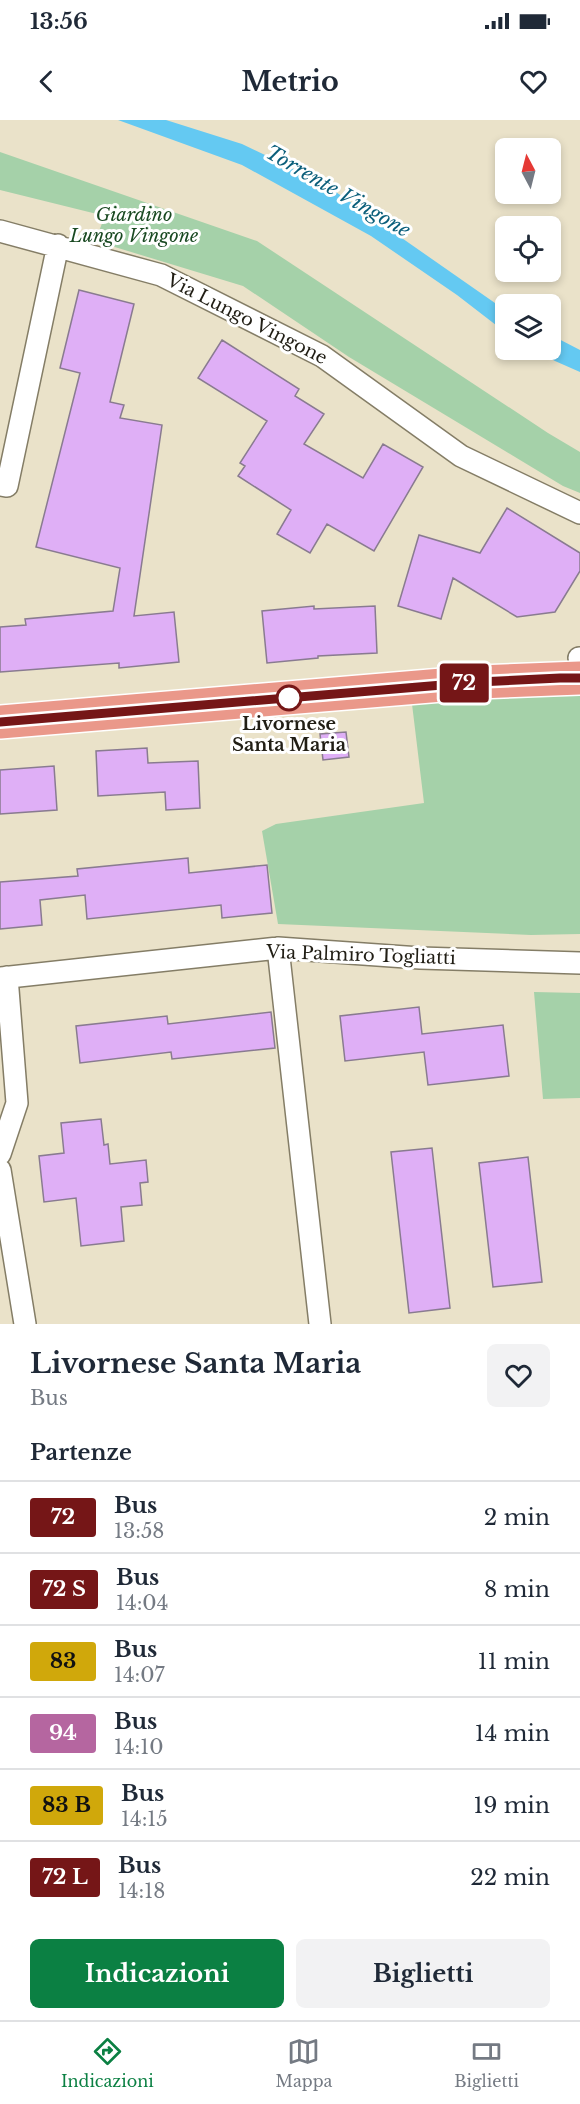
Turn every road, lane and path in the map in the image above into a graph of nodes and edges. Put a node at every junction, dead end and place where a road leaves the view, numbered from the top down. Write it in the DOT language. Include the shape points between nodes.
graph roads {
  1 [pos="0,231"];
  2 [pos="58,245"];
  3 [pos="0,485"];
  4 [pos="576,513"];
  5 [pos="580,658"];
  6 [pos="580,678"];
  7 [pos="478,682"];
  8 [pos="0,722"];
  9 [pos="278,948"];
  10 [pos="578,965"];
  11 [pos="4,977"];
  12 [pos="0,1155"];
  13 [pos="0,1170"];
  14 [pos="25,1324"];
  15 [pos="320,1324"];
  1 -- 2 [label="street, Via Lungo Vingone"];
  2 -- 3 [label="street" via="7,486"];
  2 -- 4 [label="street, Via Lungo Vingone" via="160,275 322,356 461,456"];
  5 -- 7 [label="main road"];
  6 -- 7 [label="main road"];
  7 -- 8 [label="main road"];
  9 -- 10 [label="street, Via Palmiro Togliatti"];
  9 -- 11 [label="street, Via Palmiro Togliatti"];
  9 -- 15 [label="street"];
  11 -- 12 [label="street" via="16,1103"];
  13 -- 14 [label="street"];
}
